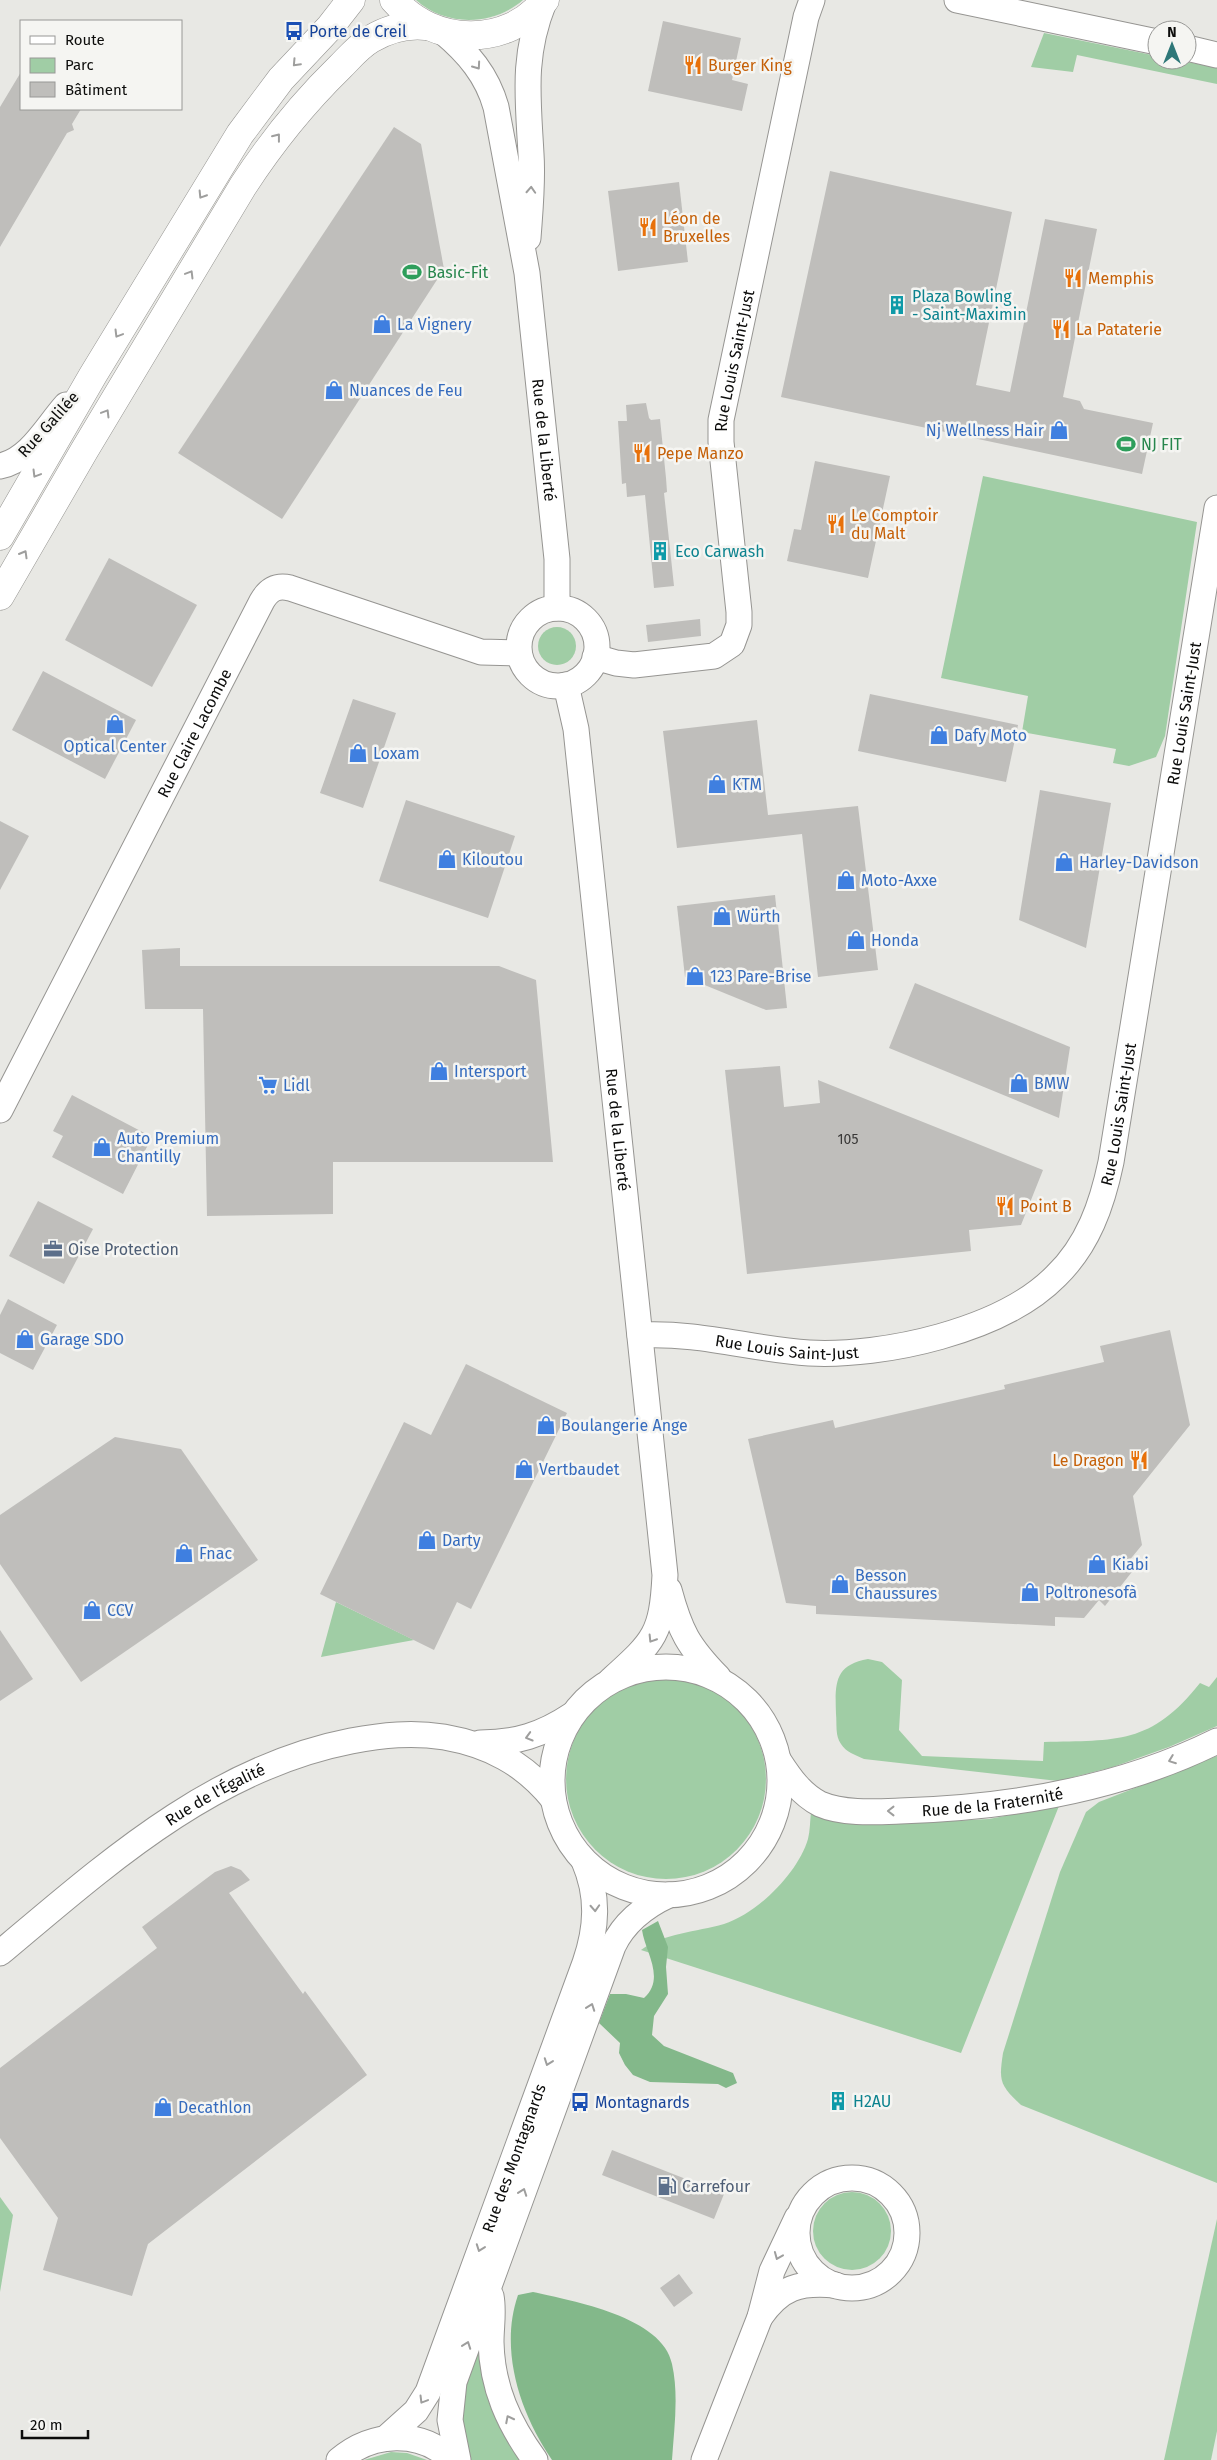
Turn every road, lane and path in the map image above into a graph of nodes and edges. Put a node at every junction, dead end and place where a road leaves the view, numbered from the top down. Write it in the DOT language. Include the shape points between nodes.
graph roads {
  1 [pos="351,0"];
  2 [pos="394,0"];
  3 [pos="812,0"];
  4 [pos="957,0"];
  5 [pos="544,1"];
  6 [pos="434,29"];
  7 [pos="1147,40"];
  8 [pos="1197,50"];
  9 [pos="1217,55"];
  10 [pos="527,273"];
  11 [pos="92,375"];
  12 [pos="0,466"];
  13 [pos="1217,508"];
  14 [pos="0,536"];
  15 [pos="0,596"];
  16 [pos="557,608"];
  17 [pos="519,653"];
  18 [pos="595,657"];
  19 [pos="566,685"];
  20 [pos="0,1110"];
  21 [pos="640,1335"];
  22 [pos="665,1575"];
  23 [pos="611,1680"];
  24 [pos="721,1681"];
  25 [pos="572,1715"];
  26 [pos="1217,1741"];
  27 [pos="470,1743"];
  28 [pos="778,1761"];
  29 [pos="553,1799"];
  30 [pos="584,1861"];
  31 [pos="669,1895"];
  32 [pos="0,1953"];
  33 [pos="800,2213"];
  34 [pos="489,2284"];
  35 [pos="835,2285"];
  36 [pos="760,2317"];
  37 [pos="386,2438"];
  38 [pos="339,2460"];
  39 [pos="452,2460"];
  40 [pos="458,2460"];
  41 [pos="535,2460"];
  42 [pos="704,2460"];
  1 -- 11 [label="street, one-way" via="254,115"];
  2 -- 6 [label="street" via="408,14"];
  3 -- 18 [label="street, Rue Louis Saint-Just" via="721,420 739,612 736,635 724,652 708,658 627,665"];
  4 -- 7 [label="street"];
  5 -- 6 [label="street" via="523,20 498,32 470,36"];
  10 -- 5 [label="street, Rue de la Liberté, one-way" via="532,184 528,71 532,40"];
  6 -- 10 [label="street, Rue de la Liberté, one-way" via="471,58 491,91"];
  15 -- 6 [label="street, one-way" via="119,391 263,156 304,105 369,40 392,29 411,25"];
  8 -- 9 [label="street"];
  10 -- 16 [label="street, Rue de la Liberté" via="557,559"];
  11 -- 12 [label="street, Rue Galilée" via="28,450"];
  11 -- 14 [label="street, one-way"];
  13 -- 21 [label="street, Rue Louis Saint-Just" via="1111,1162 1102,1199 1081,1246 1055,1278 1012,1308 960,1330 911,1344 826,1353 772,1349 677,1334"];
  16 -- 17 [label="street" via="545,610 530,620 520,635"];
  16 -- 18 [label="street" via="574,612 588,623 596,639"];
  17 -- 19 [label="street" via="525,669 533,678 549,685"];
  17 -- 20 [label="street, Rue Claire Lacombe" via="481,652 290,588 282,586 270,590"];
  18 -- 19 [label="street" via="582,677"];
  19 -- 21 [label="street, Rue de la Liberté" via="576,729"];
  21 -- 22 [label="street, Rue de la Liberté"];
  22 -- 23 [label="street, Rue de la Liberté, one-way" via="656,1633 640,1655"];
  22 -- 24 [label="street, Rue de la Liberté" via="682,1633"];
  23 -- 24 [label="street" via="636,1670 662,1666 688,1668"];
  23 -- 25 [label="street" via="596,1690"];
  24 -- 28 [label="street" via="742,1695 759,1714 771,1736"];
  25 -- 27 [label="street, Rue de l'Égalité, one-way" via="527,1738"];
  25 -- 29 [label="street" via="554,1755"];
  26 -- 28 [label="street, Rue de la Fraternité, one-way" via="1154,1766 1066,1792 988,1805 924,1810 873,1811 829,1807 807,1796"];
  27 -- 29 [label="street, Rue de l'Égalité" via="495,1751 518,1764"];
  27 -- 32 [label="street, Rue de l'Égalité" via="422,1734 382,1736 313,1750 246,1775 187,1807 116,1857"];
  28 -- 31 [label="street" via="780,1787 775,1814 754,1853 735,1871 712,1885"];
  29 -- 30 [label="street" via="564,1832"];
  30 -- 31 [label="street" via="604,1877 627,1888"];
  30 -- 37 [label="street, Rue des Montagnards, one-way" via="595,1907 594,1932 587,1956 428,2392 416,2411"];
  34 -- 31 [label="street, Rue des Montagnards, one-way" via="613,1946 632,1918"];
  33 -- 35 [label="street" via="796,2233 801,2253 812,2271"];
  33 -- 35 [label="street" via="821,2187 847,2178 865,2179 880,2186 902,2210 906,2242 902,2255 890,2272 862,2287"];
  33 -- 36 [label="street, one-way" via="772,2272"];
  40 -- 34 [label="street, Rue des Montagnards, one-way" via="451,2433 451,2395"];
  41 -- 34 [label="street, one-way" via="507,2416 496,2388"];
  35 -- 36 [label="street" via="808,2284 788,2289 774,2299"];
  36 -- 42 [label="street"];
  37 -- 38 [label="street" via="361,2445"];
  37 -- 39 [label="street" via="420,2441"];
}
